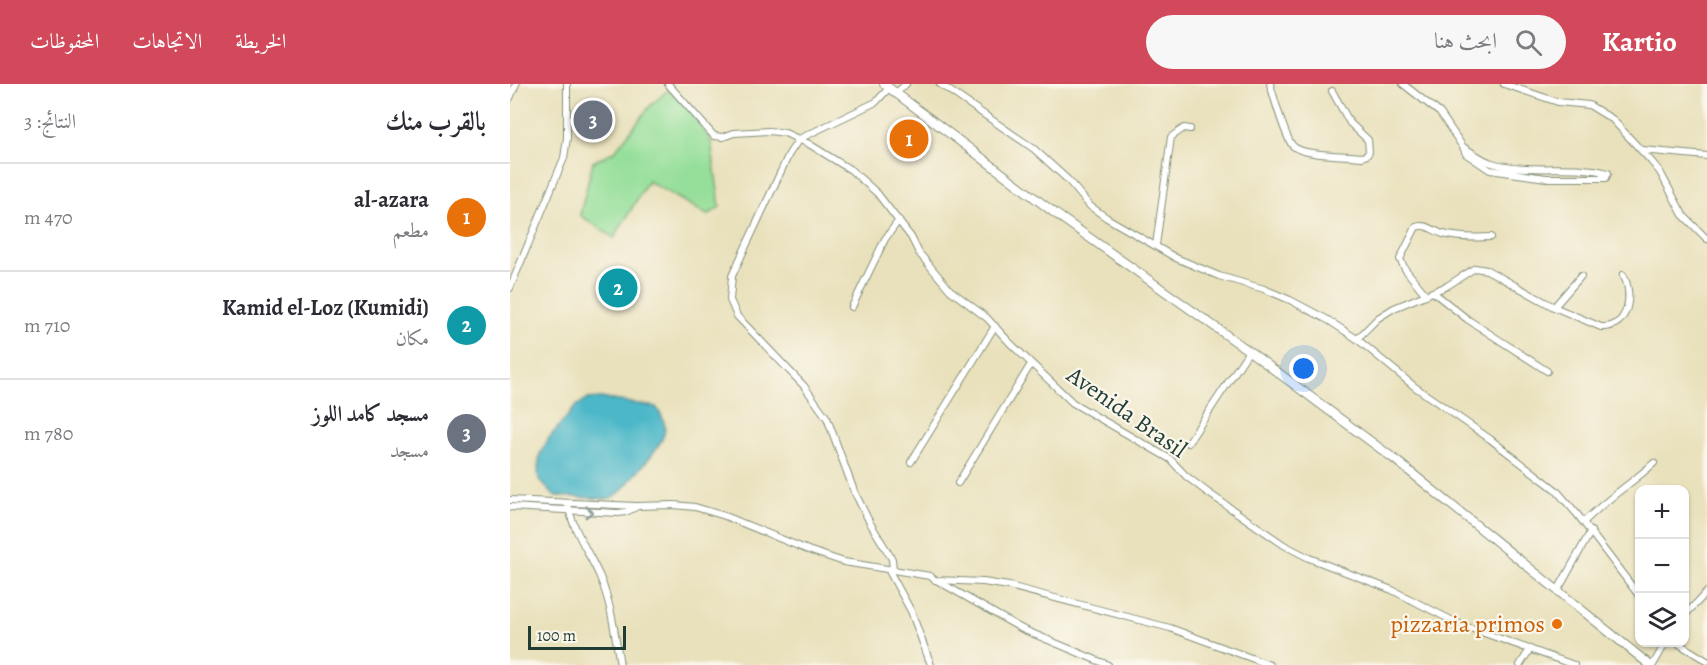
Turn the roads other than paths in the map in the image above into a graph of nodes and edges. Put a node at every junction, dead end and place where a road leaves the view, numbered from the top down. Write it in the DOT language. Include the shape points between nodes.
graph roads {
  1 [pos="516,84"];
  2 [pos="567,84"];
  3 [pos="668,84"];
  4 [pos="906,84"];
  5 [pos="940,84"];
  6 [pos="1270,84"];
  7 [pos="1403,84"];
  8 [pos="1504,84"];
  9 [pos="889,89"];
  10 [pos="1332,91"];
  11 [pos="510,98"];
  12 [pos="1190,129"];
  13 [pos="799,139"];
  14 [pos="1463,147"];
  15 [pos="1641,150"];
  16 [pos="1707,156"];
  17 [pos="899,220"];
  18 [pos="1491,237"];
  19 [pos="1707,239"];
  20 [pos="1156,245"];
  21 [pos="1623,274"];
  22 [pos="1581,276"];
  23 [pos="510,285"];
  24 [pos="1433,292"];
  25 [pos="1426,295"];
  26 [pos="852,307"];
  27 [pos="1554,307"];
  28 [pos="995,326"];
  29 [pos="1357,339"];
  30 [pos="1249,351"];
  31 [pos="1031,364"];
  32 [pos="1547,371"];
  33 [pos="1188,443"];
  34 [pos="911,462"];
  35 [pos="1654,463"];
  36 [pos="958,483"];
  37 [pos="510,500"];
  38 [pos="510,507"];
  39 [pos="569,507"];
  40 [pos="1584,522"];
  41 [pos="1591,531"];
  42 [pos="890,569"];
  43 [pos="935,580"];
  44 [pos="1558,590"];
  45 [pos="1637,593"];
  46 [pos="1707,594"];
  47 [pos="1689,611"];
  48 [pos="1663,647"];
  49 [pos="1684,647"];
  50 [pos="1530,649"];
  51 [pos="1707,661"];
  52 [pos="620,665"];
  53 [pos="931,665"];
  54 [pos="1108,665"];
  55 [pos="1270,665"];
  56 [pos="1520,665"];
  57 [pos="1574,665"];
  58 [pos="1652,665"];
  1 -- 11 [label="street"];
  2 -- 23 [label="street" via="564,158"];
  3 -- 13 [label="street, Avenida Brasil" via="714,136 769,131"];
  4 -- 9 [label="street"];
  5 -- 20 [label="street" via="1034,149 1090,206"];
  6 -- 10 [label="street" via="1295,148 1367,155 1368,140 1350,123"];
  7 -- 14 [label="street" via="1440,113"];
  8 -- 15 [label="street" via="1540,98 1599,110"];
  9 -- 13 [label="street" via="876,102"];
  9 -- 30 [label="main road"];
  12 -- 20 [label="street" via="1184,128 1171,137"];
  13 -- 17 [label="street, Avenida Brasil" via="851,170"];
  13 -- 42 [label="street" via="732,276 730,300 737,316 793,374 827,418 854,491 892,559"];
  14 -- 14 [label="street" via="1466,154 1490,170 1546,178 1606,178 1608,173 1593,169 1537,170 1491,163"];
  15 -- 16 [label="street"];
  15 -- 19 [label="street" via="1660,172 1683,214"];
  17 -- 26 [label="street" via="885,239"];
  17 -- 28 [label="street, Avenida Brasil" via="919,253 950,290"];
  18 -- 25 [label="street" via="1457,236 1426,226 1416,227 1400,259"];
  20 -- 29 [label="street" via="1219,276 1290,300"];
  21 -- 27 [label="street" via="1630,291 1629,303 1626,312 1608,327"];
  22 -- 27 [label="street"];
  24 -- 25 [label="street"];
  24 -- 27 [label="street" via="1479,267"];
  24 -- 32 [label="street"];
  25 -- 29 [label="street" via="1378,318"];
  28 -- 31 [label="street, Avenida Brasil"];
  28 -- 34 [label="street"];
  29 -- 40 [label="street" via="1415,387 1536,473"];
  30 -- 33 [label="street"];
  30 -- 44 [label="main road" via="1393,458"];
  31 -- 36 [label="street"];
  31 -- 50 [label="street, Avenida Brasil" via="1073,403 1170,459 1207,492 1284,544 1460,624"];
  35 -- 40 [label="street"];
  37 -- 39 [label="street"];
  38 -- 39 [label="street"];
  39 -- 42 [label="street" via="674,505 703,509 825,556"];
  39 -- 52 [label="street" via="607,595"];
  40 -- 41 [label="street"];
  41 -- 44 [label="street"];
  41 -- 45 [label="street"];
  42 -- 43 [label="street"];
  42 -- 53 [label="street"];
  43 -- 54 [label="street" via="1022,629"];
  43 -- 55 [label="street" via="1009,586 1070,601 1170,628"];
  44 -- 58 [label="main road"];
  46 -- 47 [label="street"];
  48 -- 58 [label="street"];
  49 -- 51 [label="street"];
  50 -- 56 [label="street"];
  50 -- 57 [label="street, Avenida Brasil"];
}
